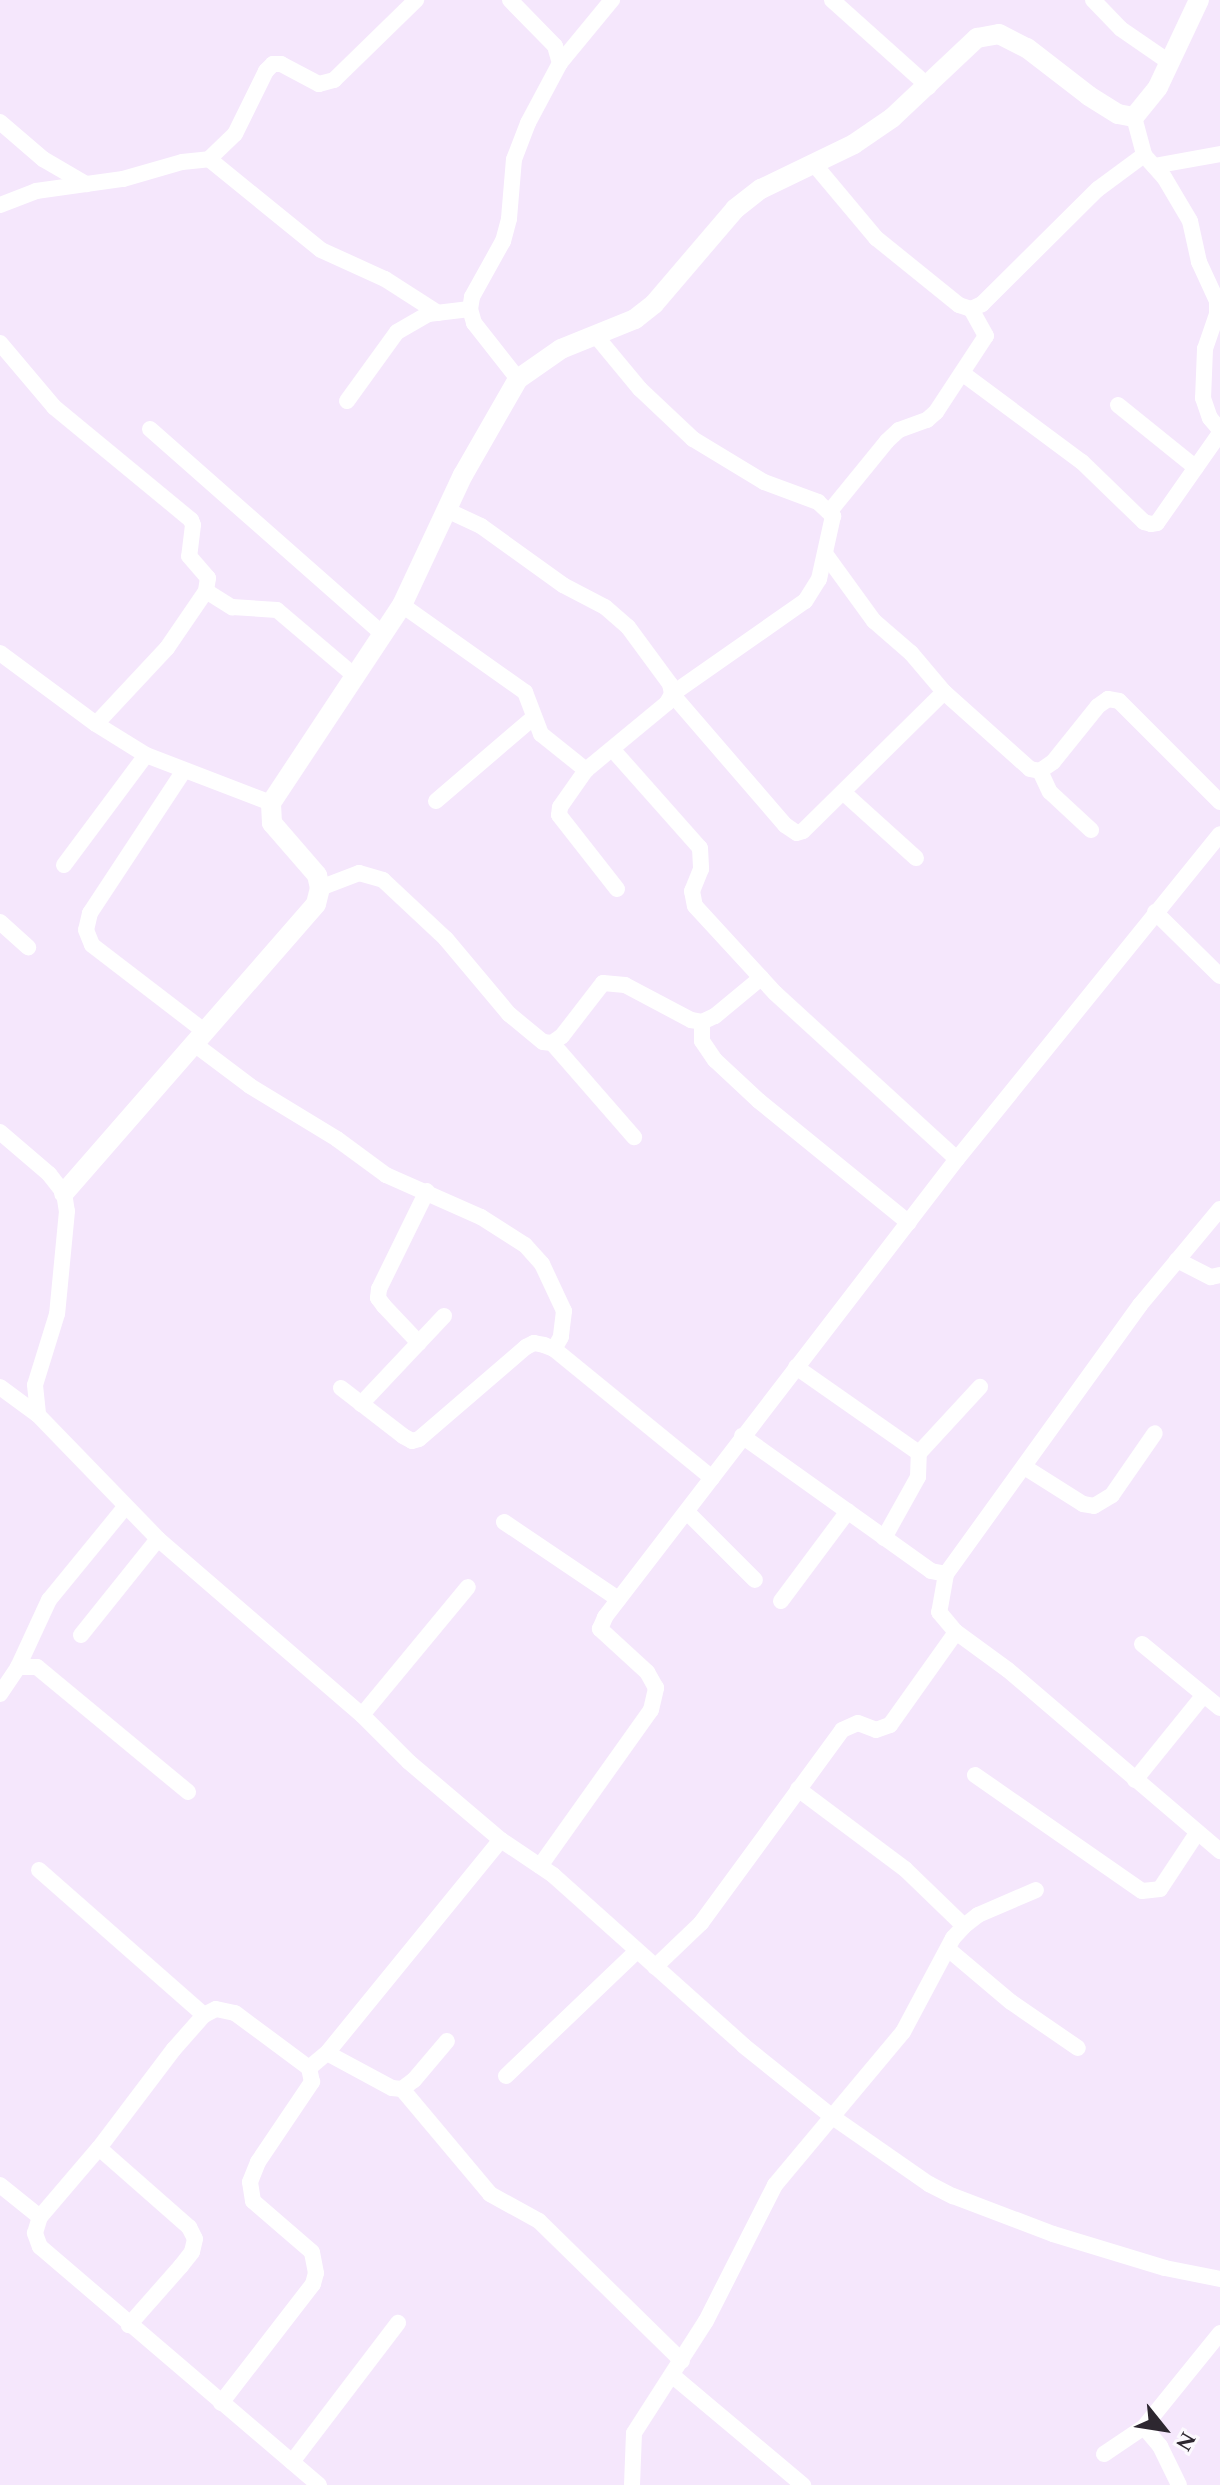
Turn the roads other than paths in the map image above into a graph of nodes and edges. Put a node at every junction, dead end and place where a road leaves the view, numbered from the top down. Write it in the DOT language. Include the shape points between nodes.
graph roads {
  1 [pos="416,0"];
  2 [pos="510,0"];
  3 [pos="612,0"];
  4 [pos="832,0"];
  5 [pos="1093,0"];
  6 [pos="1199,0"];
  7 [pos="1169,62"];
  8 [pos="560,63"];
  9 [pos="929,87"];
  10 [pos="1134,117"];
  11 [pos="0,122"];
  12 [pos="1220,154"];
  13 [pos="209,159"];
  14 [pos="1149,160"];
  15 [pos="814,164"];
  16 [pos="86,184"];
  17 [pos="0,205"];
  18 [pos="470,309"];
  19 [pos="971,309"];
  20 [pos="438,313"];
  21 [pos="596,336"];
  22 [pos="0,343"];
  23 [pos="962,373"];
  24 [pos="518,379"];
  25 [pos="347,401"];
  26 [pos="1118,405"];
  27 [pos="150,429"];
  28 [pos="1220,432"];
  29 [pos="1196,468"];
  30 [pos="447,510"];
  31 [pos="830,511"];
  32 [pos="826,555"];
  33 [pos="206,591"];
  34 [pos="402,605"];
  35 [pos="384,635"];
  36 [pos="0,653"];
  37 [pos="356,677"];
  38 [pos="944,692"];
  39 [pos="672,694"];
  40 [pos="533,718"];
  41 [pos="96,724"];
  42 [pos="613,750"];
  43 [pos="146,755"];
  44 [pos="586,770"];
  45 [pos="1040,771"];
  46 [pos="183,772"];
  47 [pos="844,793"];
  48 [pos="436,801"];
  49 [pos="1220,802"];
  50 [pos="271,803"];
  51 [pos="1091,830"];
  52 [pos="1220,834"];
  53 [pos="916,858"];
  54 [pos="64,865"];
  55 [pos="320,888"];
  56 [pos="617,889"];
  57 [pos="1155,912"];
  58 [pos="0,922"];
  59 [pos="28,947"];
  60 [pos="1220,976"];
  61 [pos="761,978"];
  62 [pos="702,1022"];
  63 [pos="198,1037"];
  64 [pos="552,1043"];
  65 [pos="0,1132"];
  66 [pos="634,1137"];
  67 [pos="957,1159"];
  68 [pos="427,1191"];
  69 [pos="64,1193"];
  70 [pos="1220,1209"];
  71 [pos="909,1223"];
  72 [pos="1177,1260"];
  73 [pos="1220,1275"];
  74 [pos="444,1316"];
  75 [pos="419,1343"];
  76 [pos="554,1349"];
  77 [pos="796,1367"];
  78 [pos="0,1387"];
  79 [pos="980,1387"];
  80 [pos="341,1388"];
  81 [pos="361,1404"];
  82 [pos="38,1415"];
  83 [pos="1155,1433"];
  84 [pos="742,1436"];
  85 [pos="919,1453"];
  86 [pos="1026,1468"];
  87 [pos="712,1478"];
  88 [pos="125,1507"];
  89 [pos="848,1511"];
  90 [pos="687,1512"];
  91 [pos="504,1522"];
  92 [pos="884,1538"];
  93 [pos="158,1539"];
  94 [pos="946,1574"];
  95 [pos="755,1580"];
  96 [pos="468,1587"];
  97 [pos="618,1599"];
  98 [pos="781,1601"];
  99 [pos="956,1632"];
  100 [pos="81,1635"];
  101 [pos="1142,1644"];
  102 [pos="18,1667"];
  103 [pos="0,1694"];
  104 [pos="1203,1696"];
  105 [pos="1220,1708"];
  106 [pos="362,1715"];
  107 [pos="975,1775"];
  108 [pos="1135,1780"];
  109 [pos="798,1789"];
  110 [pos="188,1792"];
  111 [pos="1197,1833"];
  112 [pos="501,1840"];
  113 [pos="1220,1851"];
  114 [pos="540,1866"];
  115 [pos="39,1870"];
  116 [pos="1036,1890"];
  117 [pos="964,1926"];
  118 [pos="948,1949"];
  119 [pos="637,1951"];
  120 [pos="655,1967"];
  121 [pos="204,2015"];
  122 [pos="447,2041"];
  123 [pos="1078,2048"];
  124 [pos="327,2053"];
  125 [pos="309,2068"];
  126 [pos="506,2076"];
  127 [pos="402,2089"];
  128 [pos="834,2118"];
  129 [pos="99,2148"];
  130 [pos="0,2185"];
  131 [pos="40,2217"];
  132 [pos="1220,2279"];
  133 [pos="398,2323"];
  134 [pos="129,2325"];
  135 [pos="1220,2333"];
  136 [pos="678,2368"];
  137 [pos="221,2403"];
  138 [pos="1144,2427"];
  139 [pos="1104,2454"];
  140 [pos="292,2462"];
  141 [pos="319,2485"];
  142 [pos="632,2485"];
  143 [pos="803,2485"];
  144 [pos="1179,2485"];
  1 -- 13 [label="street" via="334,80 319,84 273,64 235,134"];
  2 -- 8 [label="street" via="555,46"];
  3 -- 8 [label="street"];
  4 -- 9 [label="street"];
  5 -- 7 [label="street" via="1121,29"];
  6 -- 7 [label="street"];
  7 -- 10 [label="street"];
  8 -- 18 [label="street" via="519,147 503,241"];
  9 -- 10 [label="street" via="977,38 999,34 1027,48 1118,114"];
  9 -- 15 [label="street" via="854,144"];
  10 -- 14 [label="street"];
  11 -- 16 [label="street" via="43,159"];
  12 -- 14 [label="street"];
  13 -- 16 [label="street"];
  13 -- 20 [label="street" via="321,250 385,279"];
  14 -- 19 [label="street" via="1098,189"];
  14 -- 28 [label="street" via="1190,221 1199,262 1219,308 1205,349 1203,398"];
  15 -- 19 [label="street" via="876,238"];
  15 -- 21 [label="street" via="761,189 735,209 654,304"];
  16 -- 17 [label="street" via="36,191"];
  18 -- 20 [label="street"];
  18 -- 24 [label="street" via="474,323"];
  19 -- 23 [label="street" via="986,336"];
  20 -- 25 [label="street" via="397,332"];
  21 -- 24 [label="street" via="561,349"];
  21 -- 31 [label="street" via="640,389 693,439 764,482"];
  22 -- 33 [label="street" via="54,407 191,520 189,556 208,578"];
  23 -- 29 [label="street" via="1082,462 1144,522 1157,523"];
  23 -- 31 [label="street" via="936,412 887,441"];
  24 -- 30 [label="street"];
  26 -- 29 [label="street"];
  27 -- 35 [label="street"];
  28 -- 29 [label="street"];
  30 -- 34 [label="street"];
  30 -- 39 [label="street" via="481,526 563,585 605,607 628,627"];
  31 -- 32 [label="street" via="834,523"];
  32 -- 38 [label="street" via="865,611"];
  32 -- 39 [label="street" via="819,579 798,607"];
  33 -- 37 [label="street" via="232,607 277,610"];
  33 -- 41 [label="street" via="157,660"];
  34 -- 35 [label="street"];
  34 -- 40 [label="street" via="525,692"];
  35 -- 37 [label="street"];
  36 -- 41 [label="street"];
  37 -- 50 [label="street"];
  38 -- 45 [label="street" via="1030,769"];
  38 -- 47 [label="street"];
  39 -- 42 [label="street"];
  39 -- 47 [label="street" via="790,830 803,831"];
  40 -- 44 [label="street" via="541,734"];
  40 -- 48 [label="street"];
  41 -- 43 [label="street"];
  42 -- 44 [label="street"];
  42 -- 61 [label="street" via="700,848 701,869 692,900"];
  43 -- 46 [label="street"];
  43 -- 54 [label="street"];
  44 -- 56 [label="street" via="559,815"];
  45 -- 49 [label="street" via="1108,699 1119,701"];
  45 -- 51 [label="street" via="1050,792"];
  46 -- 50 [label="street"];
  46 -- 63 [label="street" via="90,913 86,930 92,945"];
  47 -- 53 [label="street"];
  50 -- 55 [label="street" via="272,823 317,875"];
  52 -- 57 [label="street"];
  55 -- 63 [label="street" via="316,904"];
  55 -- 64 [label="street" via="359,873 383,880 446,939 509,1014 533,1036"];
  57 -- 60 [label="street"];
  57 -- 67 [label="street"];
  58 -- 59 [label="street"];
  61 -- 62 [label="street"];
  61 -- 67 [label="street"];
  62 -- 64 [label="street" via="625,985 603,983"];
  62 -- 71 [label="street" via="702,1041 715,1060"];
  63 -- 68 [label="street" via="250,1086 386,1175"];
  63 -- 69 [label="street"];
  64 -- 66 [label="street"];
  65 -- 69 [label="street"];
  67 -- 71 [label="street"];
  68 -- 75 [label="street" via="378,1298"];
  68 -- 76 [label="street" via="508,1233 542,1264 564,1311"];
  69 -- 82 [label="street" via="59,1298 35,1385"];
  70 -- 72 [label="street"];
  71 -- 77 [label="street"];
  72 -- 73 [label="street" via="1211,1277"];
  72 -- 86 [label="street"];
  74 -- 75 [label="street"];
  75 -- 81 [label="street"];
  76 -- 81 [label="street" via="534,1343 526,1347 412,1441"];
  76 -- 87 [label="street"];
  77 -- 84 [label="street"];
  77 -- 85 [label="street"];
  78 -- 82 [label="street"];
  79 -- 85 [label="street"];
  80 -- 81 [label="street"];
  82 -- 88 [label="street"];
  83 -- 86 [label="street" via="1112,1495 1094,1506"];
  84 -- 87 [label="street"];
  84 -- 89 [label="street"];
  85 -- 92 [label="street" via="918,1477"];
  86 -- 94 [label="street"];
  87 -- 90 [label="street"];
  88 -- 93 [label="street"];
  88 -- 102 [label="street" via="49,1600"];
  89 -- 92 [label="street"];
  89 -- 98 [label="street"];
  90 -- 95 [label="street"];
  90 -- 97 [label="street"];
  91 -- 97 [label="street"];
  92 -- 94 [label="street" via="931,1571"];
  93 -- 100 [label="street"];
  93 -- 106 [label="street"];
  94 -- 99 [label="street" via="939,1612"];
  96 -- 106 [label="street"];
  97 -- 114 [label="street" via="600,1629 647,1672 656,1688 651,1710"];
  99 -- 108 [label="street"];
  99 -- 109 [label="street" via="890,1725 876,1730 858,1723 842,1730"];
  101 -- 104 [label="street"];
  102 -- 103 [label="street"];
  102 -- 110 [label="street" via="37,1667"];
  104 -- 105 [label="street"];
  104 -- 108 [label="street"];
  106 -- 112 [label="street"];
  107 -- 111 [label="street" via="1142,1891 1160,1889"];
  108 -- 111 [label="street"];
  109 -- 117 [label="street" via="905,1869"];
  109 -- 120 [label="street" via="701,1923"];
  111 -- 113 [label="street"];
  112 -- 114 [label="street"];
  112 -- 124 [label="street"];
  114 -- 119 [label="street"];
  115 -- 121 [label="street"];
  116 -- 117 [label="street"];
  117 -- 118 [label="street"];
  118 -- 123 [label="street"];
  118 -- 128 [label="street" via="903,2032"];
  119 -- 120 [label="street"];
  119 -- 126 [label="street"];
  120 -- 128 [label="street"];
  121 -- 125 [label="street" via="216,2009 235,2013"];
  121 -- 129 [label="street"];
  122 -- 127 [label="street"];
  124 -- 125 [label="street"];
  124 -- 127 [label="street"];
  125 -- 137 [label="street" via="312,2082 250,2182 253,2201 312,2252 316,2273 313,2284"];
  127 -- 136 [label="street" via="490,2194 547,2227"];
  128 -- 132 [label="street" via="953,2196 1053,2234"];
  128 -- 136 [label="street" via="775,2185"];
  129 -- 131 [label="street"];
  129 -- 134 [label="street" via="189,2227 195,2239 187,2259"];
  130 -- 131 [label="street"];
  131 -- 134 [label="street" via="35,2233 40,2247"];
  133 -- 140 [label="street"];
  134 -- 137 [label="street"];
  135 -- 138 [label="street"];
  136 -- 142 [label="street" via="634,2433"];
  136 -- 143 [label="street"];
  137 -- 140 [label="street"];
  138 -- 139 [label="street"];
  138 -- 144 [label="street"];
  140 -- 141 [label="street"];
}
